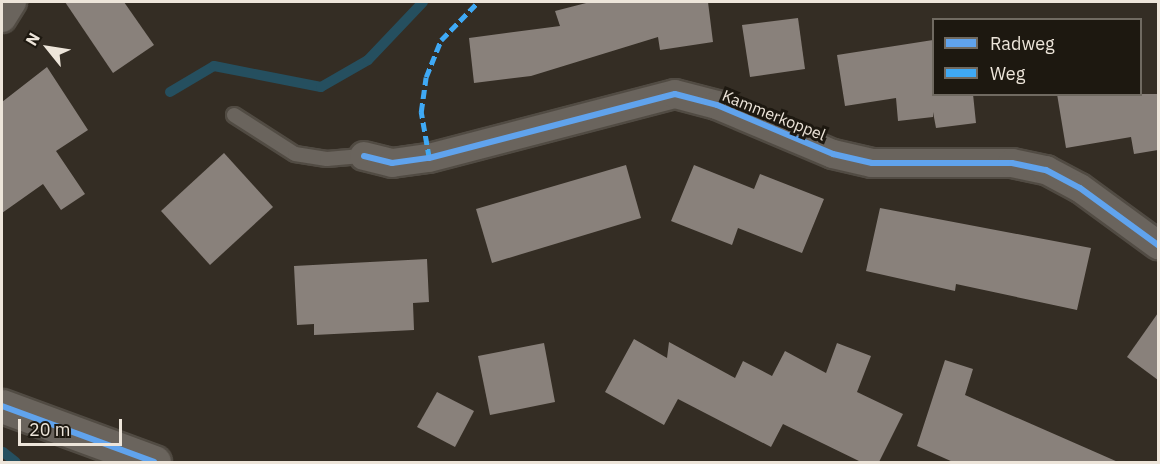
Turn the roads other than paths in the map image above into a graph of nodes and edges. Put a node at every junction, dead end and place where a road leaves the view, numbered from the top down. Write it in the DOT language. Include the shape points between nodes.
graph roads {
  1 [pos="12,2"];
  2 [pos="2,18"];
  3 [pos="234,115"];
  4 [pos="364,156"];
  5 [pos="1158,246"];
  6 [pos="2,406"];
  7 [pos="154,462"];
  1 -- 2 [label="street"];
  3 -- 4 [label="lane" via="294,154 327,159"];
  4 -- 5 [label="street, Kammerkoppel" via="392,163 429,158 675,94 717,105 833,154 872,163 1012,163 1046,170 1080,188"];
  6 -- 7 [label="main road"];
}
